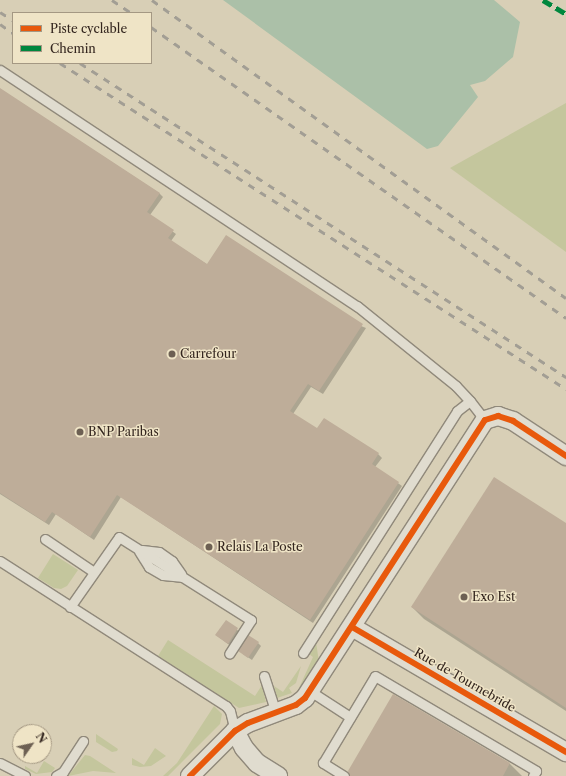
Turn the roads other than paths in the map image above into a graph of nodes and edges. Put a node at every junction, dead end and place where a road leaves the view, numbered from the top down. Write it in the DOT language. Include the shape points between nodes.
graph roads {
  1 [pos="0,70"];
  2 [pos="470,401"];
  3 [pos="485,420"];
  4 [pos="566,456"];
  5 [pos="45,539"];
  6 [pos="0,561"];
  7 [pos="96,570"];
  8 [pos="70,607"];
  9 [pos="352,627"];
  10 [pos="303,653"];
  11 [pos="229,654"];
  12 [pos="264,676"];
  13 [pos="310,691"];
  14 [pos="276,713"];
  15 [pos="350,717"];
  16 [pos="235,731"];
  17 [pos="83,741"];
  18 [pos="566,752"];
  19 [pos="0,763"];
  20 [pos="25,776"];
  21 [pos="56,776"];
  22 [pos="190,776"];
  23 [pos="278,776"];
  24 [pos="344,776"];
  25 [pos="533,776"];
  1 -- 2 [label="lane" via="357,306 456,386"];
  2 -- 3 [label="lane"];
  2 -- 10 [label="lane" via="456,412"];
  3 -- 4 [label="street" via="498,416 513,422"];
  3 -- 9 [label="street"];
  5 -- 7 [label="lane"];
  6 -- 8 [label="lane"];
  7 -- 8 [label="lane"];
  7 -- 11 [label="lane" via="119,537 139,549 251,620"];
  8 -- 16 [label="lane" via="226,706 230,711"];
  9 -- 13 [label="street"];
  9 -- 18 [label="street, Rue de Tournebride"];
  12 -- 14 [label="lane"];
  13 -- 14 [label="street" via="302,701"];
  13 -- 15 [label="lane"];
  14 -- 16 [label="street"];
  15 -- 24 [label="lane" via="323,763"];
  15 -- 25 [label="lane" via="375,676 536,771"];
  16 -- 22 [label="street"];
  16 -- 23 [label="street" via="256,763"];
  17 -- 21 [label="lane" via="63,772"];
  19 -- 20 [label="lane"];
}
